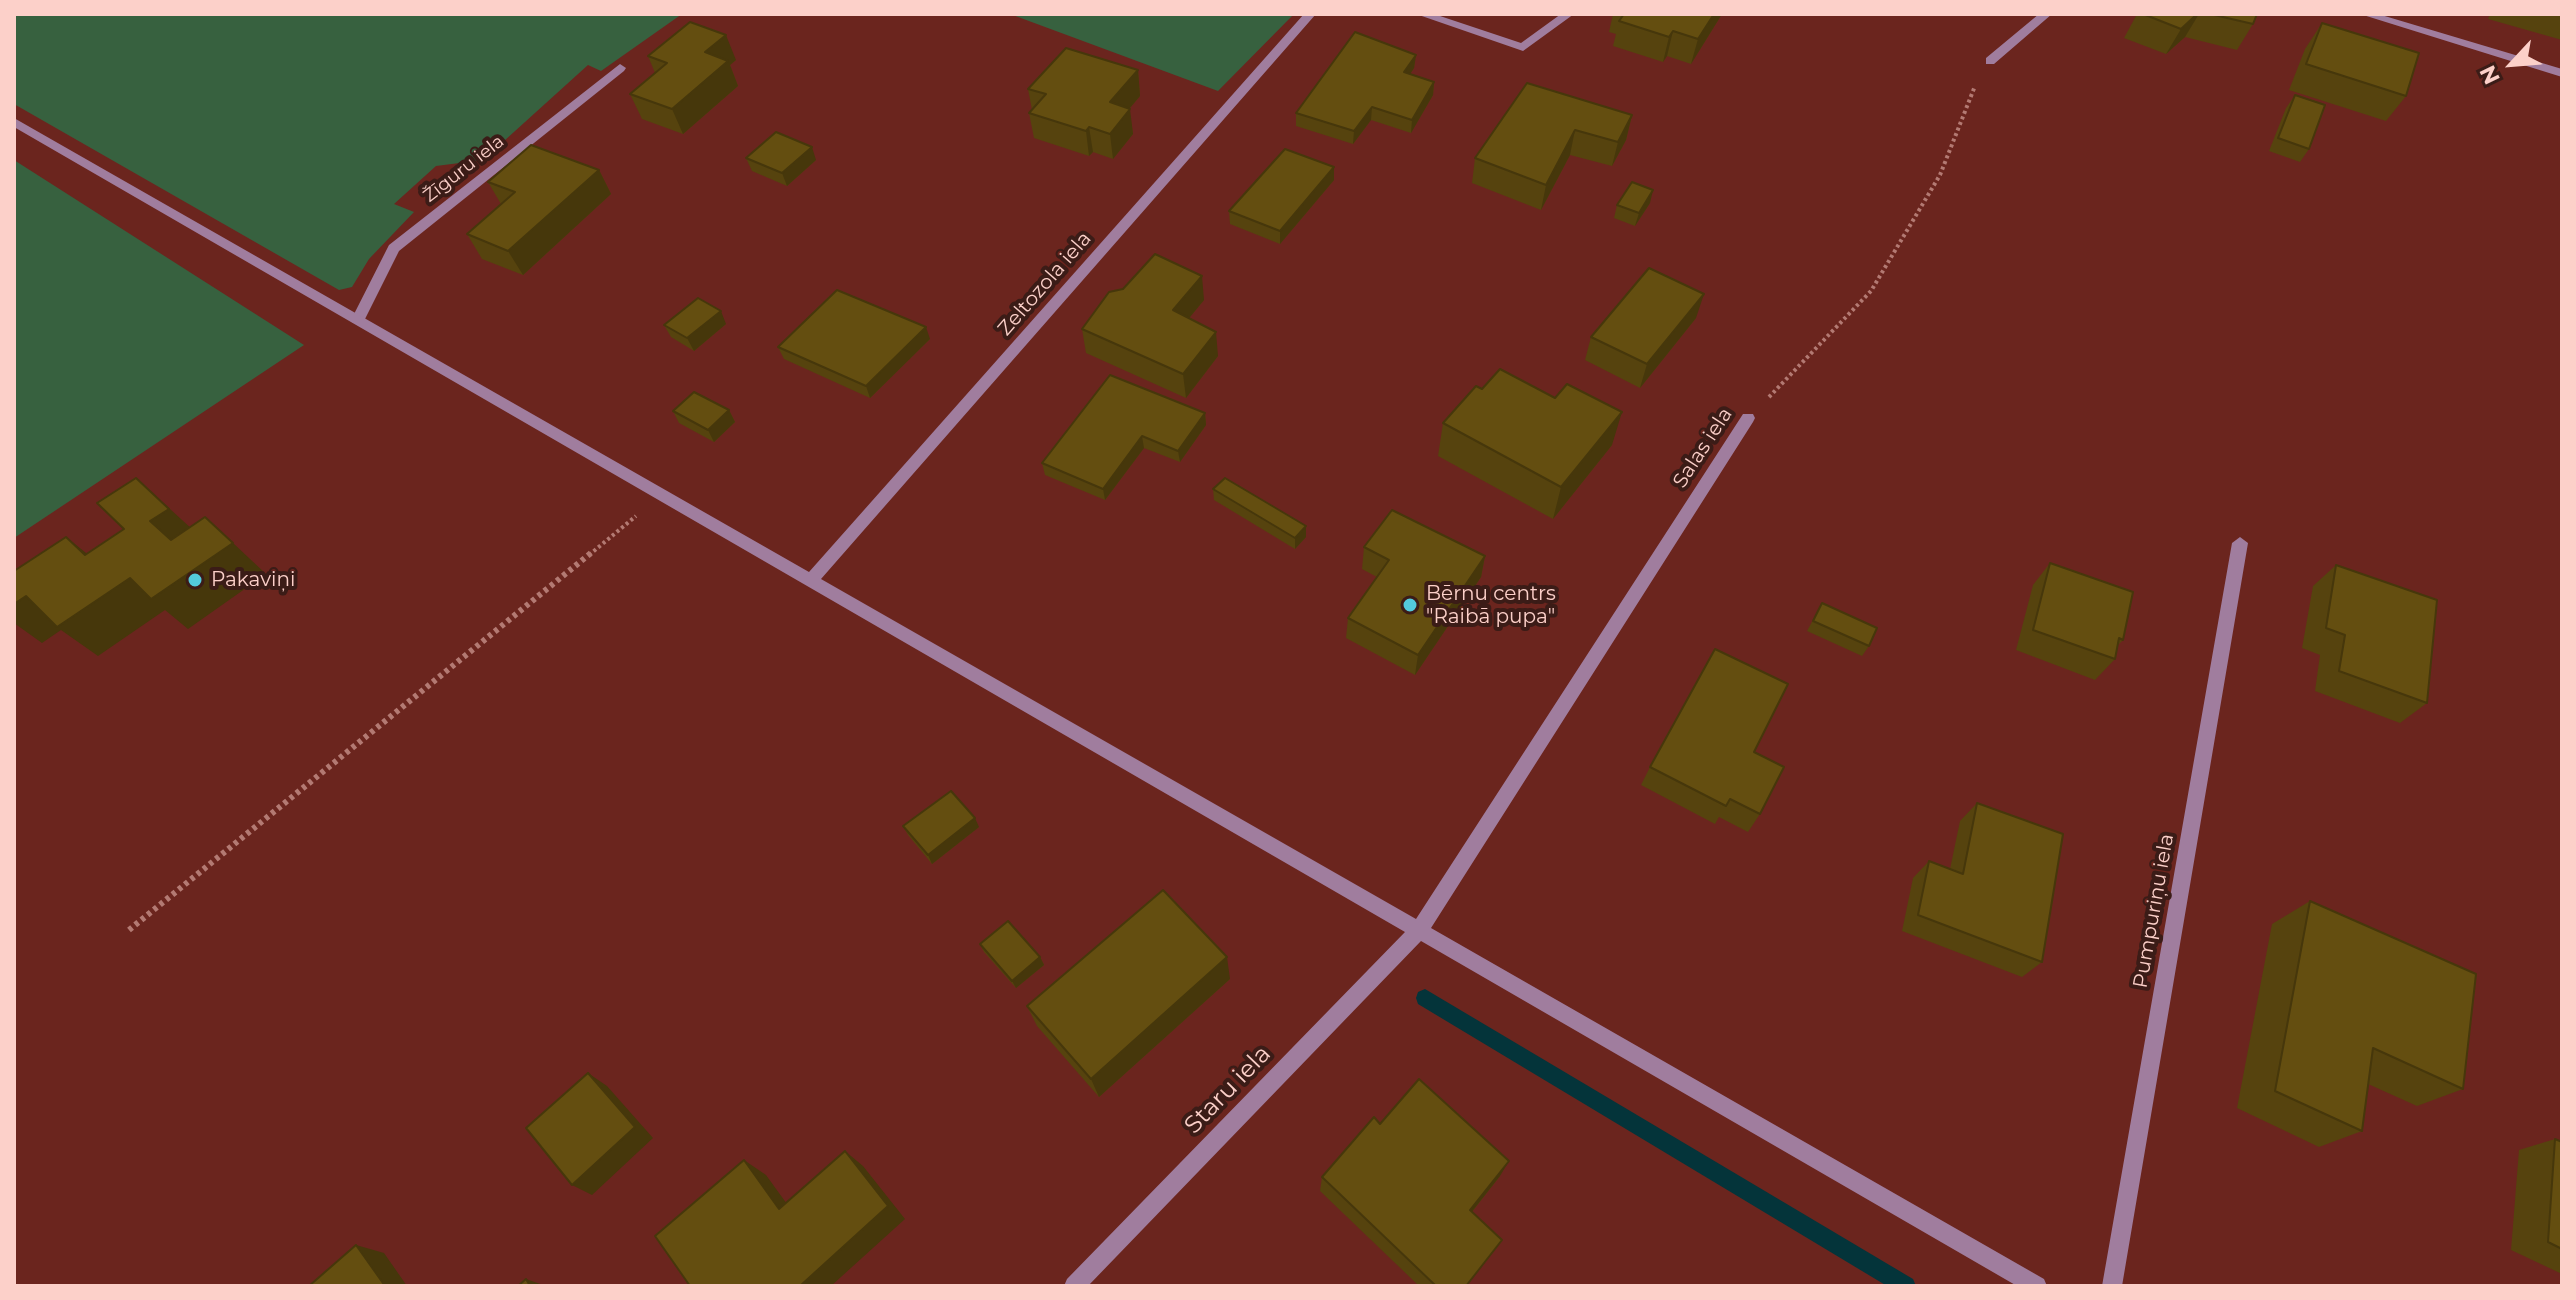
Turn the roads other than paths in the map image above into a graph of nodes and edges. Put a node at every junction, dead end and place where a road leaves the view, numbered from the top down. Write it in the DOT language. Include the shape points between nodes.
graph roads {
  1 [pos="1310,14"];
  2 [pos="1422,14"];
  3 [pos="1568,14"];
  4 [pos="2046,14"];
  5 [pos="2366,14"];
  6 [pos="1990,61"];
  7 [pos="620,68"];
  8 [pos="2562,73"];
  9 [pos="14,122"];
  10 [pos="358,320"];
  11 [pos="1748,418"];
  12 [pos="2240,543"];
  13 [pos="810,581"];
  14 [pos="1419,930"];
  15 [pos="1074,1286"];
  16 [pos="2037,1286"];
  17 [pos="2112,1286"];
  1 -- 13 [label="street, Zeltozola iela"];
  2 -- 3 [label="street" via="1523,47"];
  4 -- 6 [label="street"];
  5 -- 8 [label="street"];
  7 -- 10 [label="street, Žīguru iela" via="394,248"];
  9 -- 10 [label="street"];
  10 -- 13 [label="street"];
  11 -- 14 [label="street, Salas iela"];
  12 -- 17 [label="street, Pumpuriņu iela"];
  13 -- 14 [label="street"];
  14 -- 15 [label="street, Staru iela"];
  14 -- 16 [label="street"];
}
